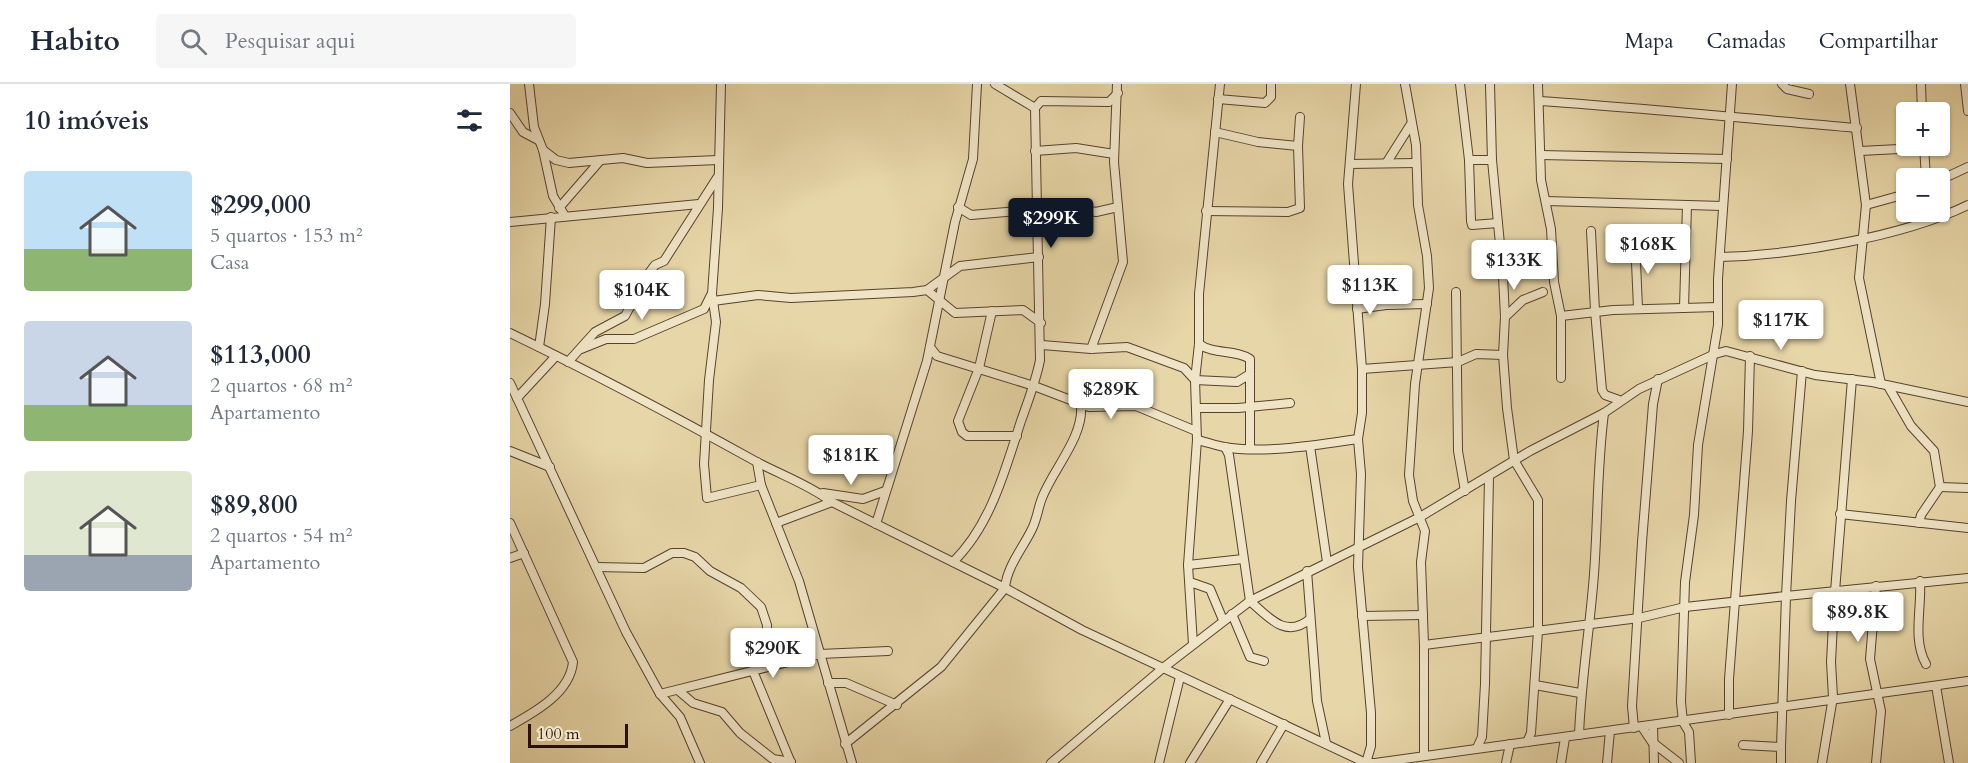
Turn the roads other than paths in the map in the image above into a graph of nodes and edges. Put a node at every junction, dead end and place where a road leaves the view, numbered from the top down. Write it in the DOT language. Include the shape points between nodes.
graph roads {
  1 [pos="529,84"];
  2 [pos="721,84"];
  3 [pos="977,84"];
  4 [pos="996,84"];
  5 [pos="1220,84"];
  6 [pos="1271,84"];
  7 [pos="1356,84"];
  8 [pos="1405,84"];
  9 [pos="1460,84"];
  10 [pos="1490,84"];
  11 [pos="1538,84"];
  12 [pos="1732,84"];
  13 [pos="1782,84"];
  14 [pos="1850,84"];
  15 [pos="1920,84"];
  16 [pos="1965,84"];
  17 [pos="1117,88"];
  18 [pos="1809,94"];
  19 [pos="1218,99"];
  20 [pos="1539,101"];
  21 [pos="1921,102"];
  22 [pos="1035,108"];
  23 [pos="1968,111"];
  24 [pos="510,113"];
  25 [pos="1730,116"];
  26 [pos="1300,117"];
  27 [pos="1412,124"];
  28 [pos="1857,128"];
  29 [pos="1215,132"];
  30 [pos="538,140"];
  31 [pos="1298,146"];
  32 [pos="1896,149"];
  33 [pos="543,150"];
  34 [pos="1035,151"];
  35 [pos="1860,151"];
  36 [pos="1114,154"];
  37 [pos="1541,155"];
  38 [pos="1727,159"];
  39 [pos="718,160"];
  40 [pos="1469,160"];
  41 [pos="1492,160"];
  42 [pos="599,162"];
  43 [pos="1386,162"];
  44 [pos="1350,164"];
  45 [pos="1415,164"];
  46 [pos="1968,167"];
  47 [pos="1950,175"];
  48 [pos="718,176"];
  49 [pos="1896,197"];
  50 [pos="1546,201"];
  51 [pos="699,204"];
  52 [pos="1687,205"];
  53 [pos="1866,205"];
  54 [pos="1723,206"];
  55 [pos="1968,206"];
  56 [pos="958,207"];
  57 [pos="1118,207"];
  58 [pos="559,208"];
  59 [pos="1206,211"];
  60 [pos="1036,213"];
  61 [pos="565,216"];
  62 [pos="551,218"];
  63 [pos="510,222"];
  64 [pos="1498,224"];
  65 [pos="1591,231"];
  66 [pos="1863,238"];
  67 [pos="1635,240"];
  68 [pos="1039,257"];
  69 [pos="1720,257"];
  70 [pos="943,280"];
  71 [pos="1554,282"];
  72 [pos="927,290"];
  73 [pos="1456,292"];
  74 [pos="1543,292"];
  75 [pos="712,297"];
  76 [pos="1555,297"];
  77 [pos="939,300"];
  78 [pos="1427,304"];
  79 [pos="1718,307"];
  80 [pos="1638,308"];
  81 [pos="1683,308"];
  82 [pos="1357,309"];
  83 [pos="992,311"];
  84 [pos="1594,311"];
  85 [pos="1561,316"];
  86 [pos="1505,317"];
  87 [pos="1041,323"];
  88 [pos="510,333"];
  89 [pos="1199,344"];
  90 [pos="1042,345"];
  91 [pos="539,347"];
  92 [pos="930,348"];
  93 [pos="580,349"];
  94 [pos="1090,349"];
  95 [pos="1208,350"];
  96 [pos="1715,354"];
  97 [pos="1503,355"];
  98 [pos="556,356"];
  99 [pos="1750,356"];
  100 [pos="943,358"];
  101 [pos="1198,359"];
  102 [pos="927,361"];
  103 [pos="568,362"];
  104 [pos="1458,362"];
  105 [pos="1418,364"];
  106 [pos="979,368"];
  107 [pos="1184,368"];
  108 [pos="1362,369"];
  109 [pos="1802,371"];
  110 [pos="1250,374"];
  111 [pos="1561,378"];
  112 [pos="1658,379"];
  113 [pos="1852,379"];
  114 [pos="1195,380"];
  115 [pos="510,383"];
  116 [pos="1884,385"];
  117 [pos="1034,386"];
  118 [pos="514,395"];
  119 [pos="1619,400"];
  120 [pos="1968,402"];
  121 [pos="1290,403"];
  122 [pos="1249,407"];
  123 [pos="1084,408"];
  124 [pos="1196,408"];
  125 [pos="1604,413"];
  126 [pos="706,432"];
  127 [pos="1017,436"];
  128 [pos="1196,436"];
  129 [pos="1358,440"];
  130 [pos="1310,446"];
  131 [pos="1250,447"];
  132 [pos="1229,450"];
  133 [pos="510,451"];
  134 [pos="1514,460"];
  135 [pos="757,462"];
  136 [pos="550,467"];
  137 [pos="1489,477"];
  138 [pos="761,485"];
  139 [pos="1940,487"];
  140 [pos="1968,488"];
  141 [pos="885,491"];
  142 [pos="1465,491"];
  143 [pos="818,492"];
  144 [pos="832,502"];
  145 [pos="1416,508"];
  146 [pos="1430,510"];
  147 [pos="1840,514"];
  148 [pos="1420,517"];
  149 [pos="510,523"];
  150 [pos="776,523"];
  151 [pos="1919,523"];
  152 [pos="876,524"];
  153 [pos="1968,528"];
  154 [pos="1326,547"];
  155 [pos="1359,547"];
  156 [pos="524,553"];
  157 [pos="1341,556"];
  158 [pos="510,558"];
  159 [pos="1243,559"];
  160 [pos="953,562"];
  161 [pos="1327,562"];
  162 [pos="1188,565"];
  163 [pos="597,567"];
  164 [pos="1358,567"];
  165 [pos="1307,571"];
  166 [pos="1968,578"];
  167 [pos="1920,581"];
  168 [pos="1190,582"];
  169 [pos="1876,586"];
  170 [pos="1005,588"];
  171 [pos="1835,592"];
  172 [pos="1786,596"];
  173 [pos="1250,601"];
  174 [pos="1737,603"];
  175 [pos="1685,607"];
  176 [pos="1232,614"];
  177 [pos="1423,615"];
  178 [pos="1362,616"];
  179 [pos="1639,618"];
  180 [pos="1310,619"];
  181 [pos="1223,620"];
  182 [pos="1587,625"];
  183 [pos="1193,627"];
  184 [pos="1538,631"];
  185 [pos="1206,633"];
  186 [pos="1528,633"];
  187 [pos="1486,638"];
  188 [pos="1193,644"];
  189 [pos="1424,645"];
  190 [pos="1536,645"];
  191 [pos="888,651"];
  192 [pos="820,654"];
  193 [pos="1264,661"];
  194 [pos="1926,664"];
  195 [pos="766,668"];
  196 [pos="1163,669"];
  197 [pos="753,671"];
  198 [pos="1180,676"];
  199 [pos="1968,681"];
  200 [pos="828,683"];
  201 [pos="1535,685"];
  202 [pos="1935,686"];
  203 [pos="679,691"];
  204 [pos="1580,693"];
  205 [pos="660,694"];
  206 [pos="1878,695"];
  207 [pos="1833,697"];
  208 [pos="1230,699"];
  209 [pos="897,705"];
  210 [pos="1781,707"];
  211 [pos="1729,715"];
  212 [pos="1683,722"];
  213 [pos="1284,724"];
  214 [pos="510,726"];
  215 [pos="1653,726"];
  216 [pos="1638,728"];
  217 [pos="1610,731"];
  218 [pos="1579,735"];
  219 [pos="1482,737"];
  220 [pos="1565,738"];
  221 [pos="1531,739"];
  222 [pos="1652,742"];
  223 [pos="1326,743"];
  224 [pos="845,744"];
  225 [pos="1510,744"];
  226 [pos="1743,745"];
  227 [pos="1487,747"];
  228 [pos="1781,747"];
  229 [pos="1477,748"];
  230 [pos="1424,755"];
  231 [pos="791,762"];
  232 [pos="700,763"];
  233 [pos="852,763"];
  234 [pos="1051,763"];
  235 [pos="1159,763"];
  236 [pos="1190,763"];
  237 [pos="1261,763"];
  238 [pos="1366,763"];
  239 [pos="1374,763"];
  240 [pos="1506,763"];
  241 [pos="1561,763"];
  242 [pos="1607,763"];
  243 [pos="1654,763"];
  244 [pos="1679,763"];
  245 [pos="1691,763"];
  246 [pos="1781,763"];
  247 [pos="1822,763"];
  248 [pos="1876,763"];
  249 [pos="1949,763"];
  1 -- 30 [label="street"];
  2 -- 39 [label="street"];
  3 -- 56 [label="street" via="974,149"];
  4 -- 22 [label="street"];
  5 -- 19 [label="street"];
  6 -- 19 [label="street" via="1271,97 1265,103"];
  7 -- 44 [label="street"];
  8 -- 27 [label="street"];
  9 -- 40 [label="street"];
  10 -- 41 [label="street"];
  11 -- 20 [label="street"];
  12 -- 25 [label="street"];
  13 -- 18 [label="street"];
  14 -- 28 [label="street"];
  15 -- 21 [label="street"];
  16 -- 23 [label="street"];
  17 -- 22 [label="street" via="1109,102 1041,101"];
  17 -- 36 [label="street"];
  19 -- 29 [label="street"];
  20 -- 25 [label="street"];
  20 -- 37 [label="street"];
  22 -- 34 [label="street"];
  24 -- 30 [label="street" via="523,132"];
  25 -- 28 [label="street"];
  25 -- 38 [label="street"];
  26 -- 31 [label="street"];
  27 -- 43 [label="street"];
  27 -- 45 [label="street"];
  28 -- 35 [label="street"];
  29 -- 31 [label="street"];
  29 -- 59 [label="street"];
  30 -- 33 [label="street"];
  31 -- 59 [label="street" via="1297,210"];
  32 -- 35 [label="street"];
  33 -- 42 [label="street" via="562,163"];
  33 -- 58 [label="street" via="552,196"];
  34 -- 36 [label="street" via="1077,148"];
  34 -- 60 [label="street"];
  35 -- 53 [label="street"];
  36 -- 57 [label="street"];
  37 -- 38 [label="street"];
  37 -- 50 [label="street"];
  38 -- 54 [label="street"];
  39 -- 42 [label="street" via="647,162 623,158"];
  39 -- 48 [label="street"];
  40 -- 41 [label="street"];
  40 -- 64 [label="street" via="1472,225"];
  41 -- 64 [label="street"];
  42 -- 58 [label="street"];
  43 -- 44 [label="street"];
  43 -- 45 [label="street"];
  44 -- 82 [label="street" via="1348,207"];
  45 -- 78 [label="street" via="1428,273"];
  46 -- 47 [label="street"];
  48 -- 51 [label="street"];
  48 -- 75 [label="street"];
  49 -- 53 [label="street"];
  50 -- 52 [label="street"];
  50 -- 71 [label="street"];
  51 -- 61 [label="street"];
  51 -- 93 [label="street" via="664,261 655,265 641,284 625,316 595,332"];
  52 -- 54 [label="street"];
  52 -- 81 [label="street"];
  53 -- 66 [label="street"];
  54 -- 69 [label="street"];
  55 -- 66 [label="street"];
  56 -- 60 [label="street" via="971,215 1030,210"];
  56 -- 70 [label="street"];
  57 -- 60 [label="street" via="1096,212 1067,208"];
  57 -- 94 [label="street" via="1123,262"];
  58 -- 61 [label="street"];
  59 -- 89 [label="street" via="1199,285"];
  60 -- 68 [label="street"];
  61 -- 62 [label="street"];
  62 -- 63 [label="street"];
  62 -- 91 [label="street"];
  64 -- 86 [label="street"];
  65 -- 84 [label="street"];
  66 -- 69 [label="street" via="1760,256"];
  66 -- 116 [label="street" via="1859,278"];
  67 -- 80 [label="street"];
  68 -- 70 [label="street" via="966,265"];
  68 -- 87 [label="street"];
  69 -- 79 [label="street"];
  70 -- 72 [label="street"];
  70 -- 77 [label="street"];
  71 -- 74 [label="street"];
  71 -- 76 [label="street"];
  72 -- 75 [label="street" via="869,296"];
  72 -- 77 [label="street"];
  73 -- 104 [label="street"];
  74 -- 76 [label="street"];
  74 -- 86 [label="street" via="1523,300"];
  75 -- 93 [label="street" via="706,307 692,315 634,339 606,339"];
  75 -- 126 [label="street" via="716,322"];
  76 -- 85 [label="street"];
  77 -- 83 [label="street" via="956,313"];
  77 -- 92 [label="street"];
  78 -- 82 [label="street"];
  78 -- 105 [label="street"];
  79 -- 81 [label="street"];
  79 -- 96 [label="street"];
  80 -- 81 [label="street"];
  80 -- 84 [label="street"];
  82 -- 108 [label="street"];
  83 -- 87 [label="street" via="1023,310"];
  83 -- 106 [label="street"];
  84 -- 85 [label="street"];
  84 -- 119 [label="street" via="1602,390"];
  85 -- 111 [label="street"];
  86 -- 97 [label="street"];
  87 -- 90 [label="street"];
  88 -- 91 [label="street"];
  89 -- 95 [label="street"];
  89 -- 101 [label="street"];
  90 -- 94 [label="street"];
  90 -- 117 [label="street"];
  91 -- 98 [label="street"];
  92 -- 100 [label="street"];
  92 -- 102 [label="street"];
  93 -- 103 [label="street"];
  94 -- 107 [label="street" via="1127,347"];
  95 -- 101 [label="street"];
  95 -- 110 [label="street" via="1246,356 1250,359"];
  96 -- 99 [label="street" via="1726,351"];
  96 -- 112 [label="street"];
  96 -- 175 [label="street" via="1698,444"];
  97 -- 104 [label="street" via="1476,354"];
  97 -- 134 [label="street"];
  98 -- 103 [label="street"];
  98 -- 118 [label="street"];
  99 -- 109 [label="street"];
  99 -- 174 [label="street"];
  100 -- 102 [label="street"];
  100 -- 106 [label="street"];
  101 -- 107 [label="street"];
  101 -- 114 [label="street"];
  102 -- 141 [label="street"];
  103 -- 126 [label="street"];
  104 -- 105 [label="street"];
  104 -- 142 [label="street" via="1458,451"];
  105 -- 108 [label="street"];
  105 -- 145 [label="street" via="1409,475"];
  106 -- 117 [label="street"];
  106 -- 127 [label="street" via="958,427 967,436"];
  107 -- 114 [label="street"];
  108 -- 129 [label="street"];
  109 -- 113 [label="street"];
  109 -- 172 [label="street"];
  110 -- 114 [label="street" via="1237,382"];
  110 -- 122 [label="street"];
  112 -- 119 [label="street"];
  112 -- 179 [label="street" via="1653,404"];
  113 -- 116 [label="street"];
  113 -- 147 [label="street"];
  114 -- 124 [label="street"];
  115 -- 118 [label="street"];
  116 -- 120 [label="street"];
  116 -- 139 [label="street" via="1934,452"];
  117 -- 123 [label="street"];
  117 -- 127 [label="street"];
  118 -- 136 [label="street"];
  119 -- 125 [label="street"];
  121 -- 122 [label="street"];
  122 -- 124 [label="street"];
  122 -- 131 [label="street"];
  123 -- 128 [label="street" via="1137,406"];
  123 -- 170 [label="street"];
  124 -- 128 [label="street"];
  125 -- 134 [label="street"];
  125 -- 182 [label="street" via="1594,576"];
  126 -- 135 [label="street"];
  126 -- 138 [label="street" via="707,498"];
  127 -- 160 [label="street" via="980,528"];
  128 -- 132 [label="street"];
  128 -- 162 [label="street"];
  129 -- 130 [label="street"];
  129 -- 155 [label="street"];
  130 -- 131 [label="street"];
  130 -- 154 [label="street"];
  131 -- 132 [label="street"];
  132 -- 159 [label="street"];
  133 -- 136 [label="street"];
  134 -- 137 [label="street"];
  134 -- 184 [label="street" via="1538,500"];
  135 -- 138 [label="street"];
  135 -- 143 [label="street"];
  136 -- 163 [label="street"];
  137 -- 142 [label="street"];
  137 -- 187 [label="street"];
  138 -- 150 [label="street"];
  139 -- 140 [label="street"];
  139 -- 151 [label="street"];
  141 -- 143 [label="street" via="863,499"];
  141 -- 152 [label="street"];
  142 -- 146 [label="street"];
  143 -- 144 [label="street"];
  144 -- 150 [label="street"];
  144 -- 152 [label="street"];
  145 -- 146 [label="street"];
  145 -- 148 [label="street"];
  146 -- 148 [label="street"];
  147 -- 151 [label="street"];
  147 -- 171 [label="street"];
  148 -- 155 [label="street"];
  148 -- 177 [label="street" via="1425,539 1421,562"];
  149 -- 156 [label="street"];
  150 -- 192 [label="street" via="793,562"];
  151 -- 153 [label="street"];
  152 -- 160 [label="street"];
  154 -- 157 [label="street"];
  154 -- 161 [label="street"];
  155 -- 157 [label="street"];
  155 -- 164 [label="street"];
  156 -- 158 [label="street"];
  156 -- 214 [label="street" via="573,662 562,689"];
  157 -- 161 [label="street"];
  157 -- 164 [label="street"];
  159 -- 162 [label="street"];
  159 -- 173 [label="street"];
  160 -- 170 [label="street"];
  161 -- 165 [label="street"];
  162 -- 168 [label="street"];
  163 -- 195 [label="street" via="644,568 672,553 695,557 710,571 741,588 761,607 767,625"];
  163 -- 205 [label="street"];
  164 -- 178 [label="street"];
  165 -- 173 [label="street"];
  165 -- 180 [label="street"];
  166 -- 167 [label="street"];
  167 -- 169 [label="street"];
  167 -- 194 [label="street" via="1919,640"];
  168 -- 181 [label="street" via="1210,589"];
  168 -- 183 [label="street"];
  169 -- 171 [label="street"];
  169 -- 206 [label="street" via="1870,659"];
  170 -- 196 [label="street"];
  170 -- 209 [label="street" via="941,667"];
  171 -- 172 [label="street"];
  171 -- 207 [label="street"];
  172 -- 174 [label="street"];
  172 -- 210 [label="street"];
  173 -- 176 [label="street"];
  173 -- 180 [label="street" via="1289,628 1301,627"];
  174 -- 175 [label="street"];
  174 -- 211 [label="street"];
  175 -- 179 [label="street"];
  175 -- 212 [label="street"];
  176 -- 181 [label="street"];
  176 -- 193 [label="street" via="1250,657"];
  177 -- 178 [label="street"];
  177 -- 189 [label="street"];
  178 -- 238 [label="street" via="1371,712 1371,746"];
  179 -- 182 [label="street"];
  179 -- 216 [label="street" via="1632,714"];
  180 -- 223 [label="street" via="1319,716"];
  181 -- 185 [label="street"];
  182 -- 184 [label="street"];
  182 -- 204 [label="street"];
  183 -- 185 [label="street"];
  183 -- 188 [label="street"];
  184 -- 186 [label="street"];
  184 -- 190 [label="street"];
  185 -- 188 [label="street"];
  186 -- 187 [label="street"];
  186 -- 190 [label="street"];
  187 -- 189 [label="street"];
  187 -- 219 [label="street"];
  188 -- 196 [label="street"];
  189 -- 230 [label="street"];
  190 -- 201 [label="street"];
  191 -- 192 [label="street"];
  192 -- 195 [label="street"];
  192 -- 200 [label="street"];
  195 -- 197 [label="street"];
  196 -- 198 [label="street"];
  196 -- 234 [label="street"];
  197 -- 203 [label="street"];
  197 -- 231 [label="street"];
  198 -- 208 [label="street"];
  198 -- 235 [label="street"];
  199 -- 202 [label="street"];
  200 -- 209 [label="street" via="846,683"];
  200 -- 224 [label="street"];
  201 -- 204 [label="street"];
  201 -- 221 [label="street"];
  202 -- 206 [label="street"];
  202 -- 249 [label="street"];
  203 -- 205 [label="street"];
  203 -- 231 [label="street" via="693,703 722,712 740,733 773,759"];
  204 -- 218 [label="street"];
  205 -- 232 [label="street" via="680,717"];
  206 -- 207 [label="street"];
  206 -- 248 [label="street" via="1881,729"];
  207 -- 210 [label="street"];
  207 -- 247 [label="street"];
  208 -- 213 [label="street"];
  208 -- 236 [label="street"];
  209 -- 224 [label="street"];
  210 -- 211 [label="street"];
  210 -- 228 [label="street"];
  211 -- 212 [label="street"];
  212 -- 215 [label="street"];
  212 -- 245 [label="street" via="1689,732"];
  213 -- 223 [label="street"];
  213 -- 237 [label="street"];
  215 -- 216 [label="street"];
  215 -- 222 [label="street"];
  216 -- 217 [label="street"];
  216 -- 222 [label="street"];
  217 -- 218 [label="street"];
  217 -- 242 [label="street"];
  218 -- 220 [label="street"];
  219 -- 227 [label="street"];
  219 -- 229 [label="street"];
  220 -- 221 [label="street"];
  220 -- 241 [label="street"];
  221 -- 225 [label="street"];
  222 -- 243 [label="street"];
  222 -- 244 [label="street"];
  223 -- 238 [label="street"];
  224 -- 233 [label="street"];
  225 -- 227 [label="street"];
  225 -- 240 [label="street"];
  226 -- 228 [label="street"];
  227 -- 229 [label="street"];
  228 -- 246 [label="street"];
  229 -- 230 [label="street"];
  230 -- 239 [label="street"];
  238 -- 239 [label="street"];
}
